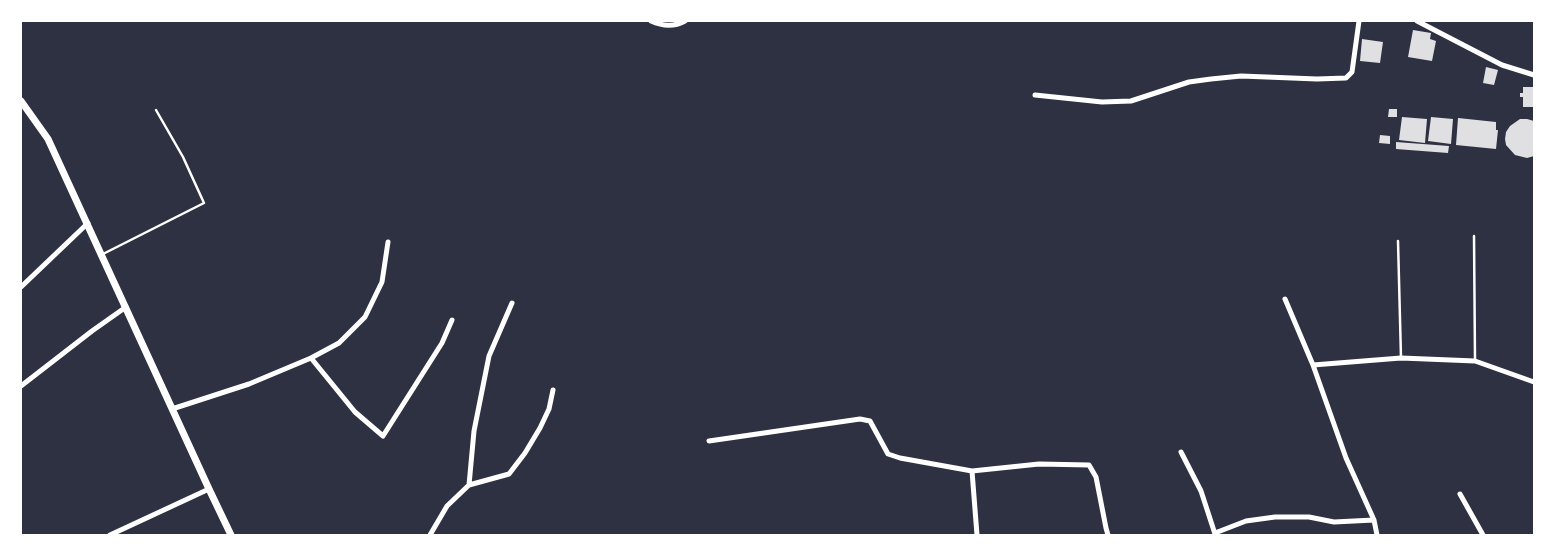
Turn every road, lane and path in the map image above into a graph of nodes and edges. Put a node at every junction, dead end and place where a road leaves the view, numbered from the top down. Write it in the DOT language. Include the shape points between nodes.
graph roads {
  1 [pos="651,21"];
  2 [pos="685,21"];
  3 [pos="1359,21"];
  4 [pos="1417,21"];
  5 [pos="1534,75"];
  6 [pos="1035,95"];
  7 [pos="21,101"];
  8 [pos="156,110"];
  9 [pos="88,223"];
  10 [pos="1474,236"];
  11 [pos="1398,241"];
  12 [pos="388,242"];
  13 [pos="102,255"];
  14 [pos="21,287"];
  15 [pos="1286,299"];
  16 [pos="512,303"];
  17 [pos="126,307"];
  18 [pos="452,320"];
  19 [pos="311,358"];
  20 [pos="1401,358"];
  21 [pos="1475,361"];
  22 [pos="1313,365"];
  23 [pos="1534,382"];
  24 [pos="21,386"];
  25 [pos="553,390"];
  26 [pos="172,410"];
  27 [pos="709,441"];
  28 [pos="1181,452"];
  29 [pos="972,470"];
  30 [pos="469,485"];
  31 [pos="209,489"];
  32 [pos="1460,494"];
  33 [pos="1374,520"];
  34 [pos="1215,534"];
  35 [pos="110,535"];
  36 [pos="232,535"];
  37 [pos="430,535"];
  38 [pos="977,535"];
  39 [pos="1108,535"];
  40 [pos="1377,535"];
  41 [pos="1483,535"];
  1 -- 2 [label="street" via="669,26"];
  3 -- 6 [label="street" via="1352,72 1346,78 1218,78 1189,82 1132,101 1102,102"];
  4 -- 5 [label="street" via="1502,66"];
  7 -- 9 [label="street" via="48,139"];
  8 -- 13 [label="lane" via="204,203"];
  9 -- 13 [label="street"];
  9 -- 14 [label="street"];
  10 -- 21 [label="lane"];
  11 -- 20 [label="lane"];
  12 -- 19 [label="street" via="382,282 365,317 339,343"];
  13 -- 17 [label="street"];
  15 -- 22 [label="street"];
  16 -- 30 [label="street" via="489,356 474,431"];
  17 -- 24 [label="street"];
  17 -- 26 [label="street"];
  18 -- 19 [label="street" via="442,344 383,436 355,412"];
  19 -- 26 [label="street" via="249,384"];
  20 -- 21 [label="street"];
  20 -- 22 [label="street"];
  21 -- 23 [label="street"];
  22 -- 33 [label="street" via="1346,458"];
  25 -- 30 [label="street" via="540,428 509,474"];
  26 -- 31 [label="street"];
  27 -- 29 [label="street" via="860,419 870,421 888,454"];
  28 -- 34 [label="street" via="1200,491"];
  29 -- 38 [label="street"];
  29 -- 39 [label="street" via="1039,464 1090,465 1096,477"];
  30 -- 37 [label="street" via="448,506"];
  31 -- 35 [label="street"];
  31 -- 36 [label="street"];
  32 -- 41 [label="street"];
  33 -- 34 [label="street" via="1334,522 1309,517 1275,517 1246,521"];
  33 -- 40 [label="street"];
}
